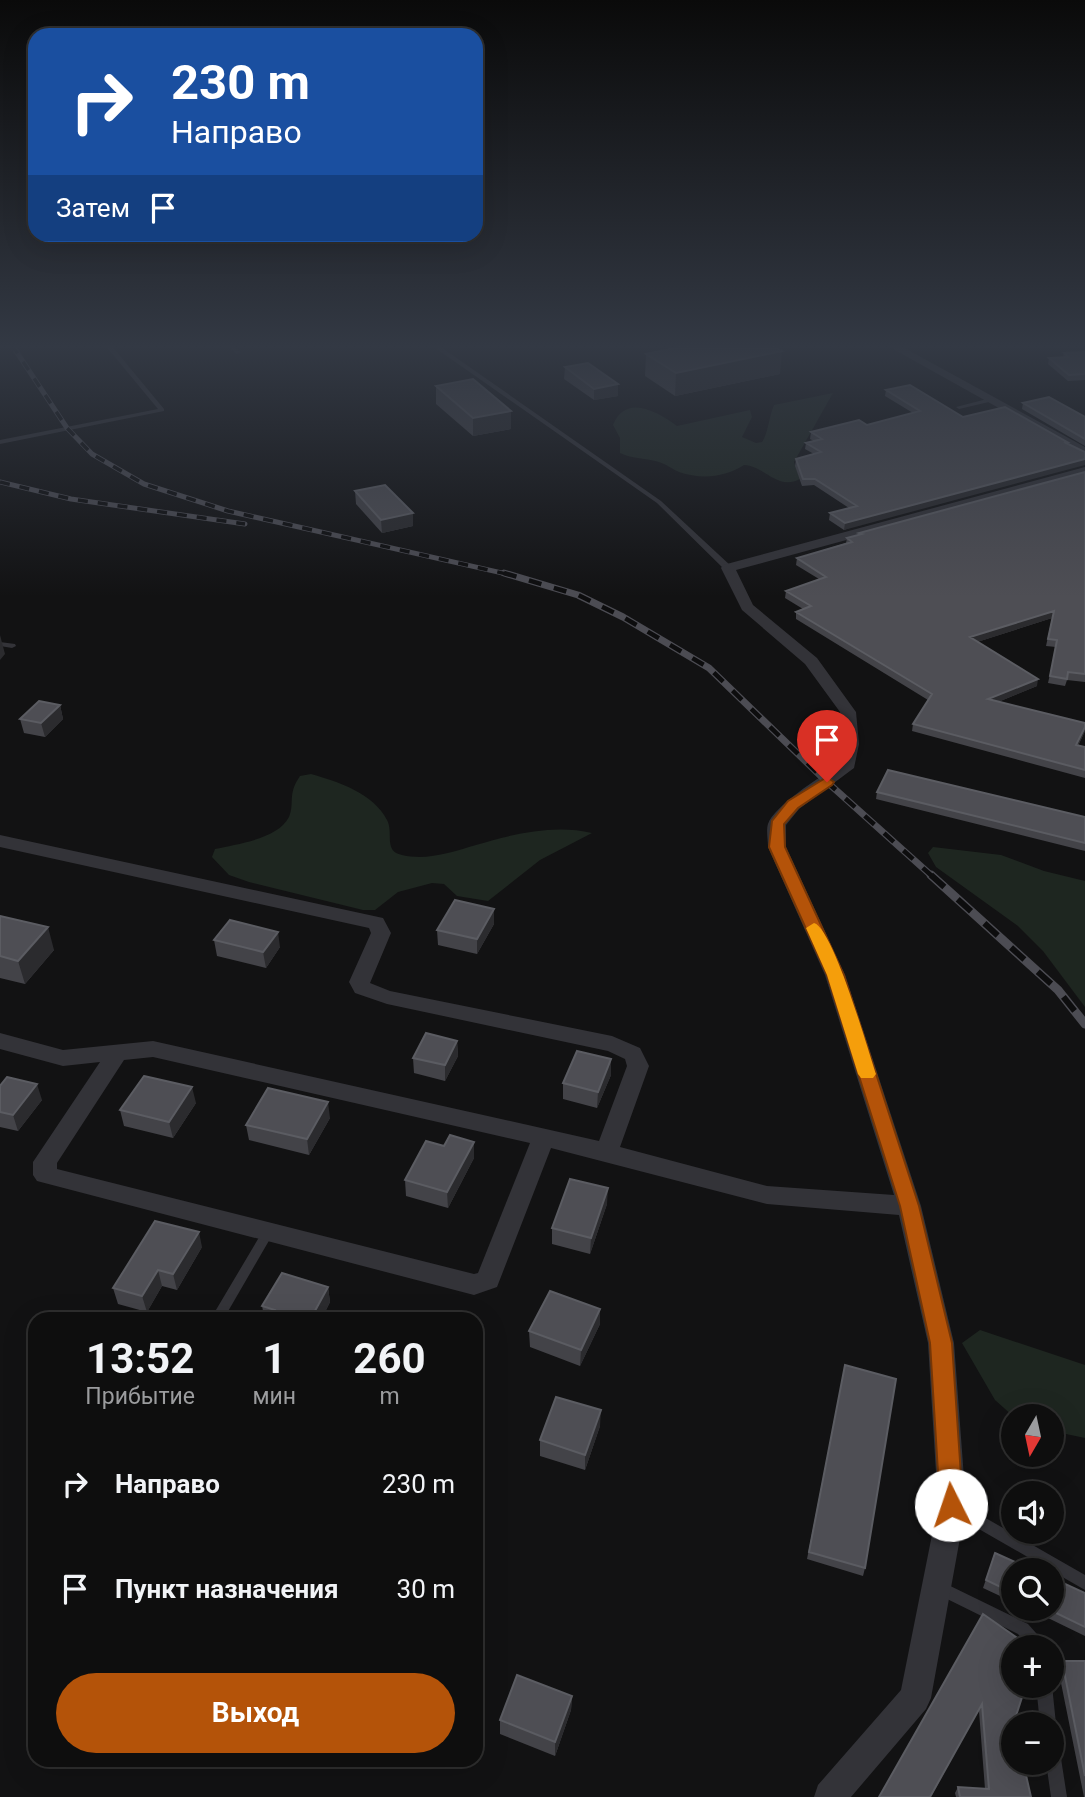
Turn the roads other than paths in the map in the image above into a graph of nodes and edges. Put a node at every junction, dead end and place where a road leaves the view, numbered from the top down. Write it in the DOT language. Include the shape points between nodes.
graph roads {
  1 [pos="67,429"];
  2 [pos="554,429"];
  3 [pos="1043,429"];
  4 [pos="0,442"];
  5 [pos="1085,452"];
  6 [pos="1085,471"];
  7 [pos="728,568"];
  8 [pos="0,644"];
  9 [pos="12,646"];
  10 [pos="0,841"];
  11 [pos="0,1041"];
  12 [pos="117,1053"];
  13 [pos="544,1137"];
  14 [pos="607,1152"];
  15 [pos="909,1206"];
  16 [pos="268,1232"];
  17 [pos="221,1312"];
  18 [pos="951,1505"];
  19 [pos="1085,1583"];
  20 [pos="936,1586"];
  21 [pos="1028,1635"];
  22 [pos="1056,1775"];
  23 [pos="830,1797"];
  24 [pos="1059,1797"];
  1 -- 4 [label="lane"];
  2 -- 7 [label="lane" via="659,502"];
  3 -- 5 [label="street"];
  6 -- 7 [label="street"];
  7 -- 15 [label="street" via="747,607 811,662 848,712 851,744 845,768 793,804 777,824 777,847 835,975"];
  8 -- 9 [label="lane"];
  10 -- 14 [label="street" via="376,923 381,933 359,982 362,988 631,1052 638,1066"];
  11 -- 12 [label="street" via="64,1058"];
  12 -- 13 [label="street" via="153,1049"];
  12 -- 16 [label="street" via="45,1162 45,1175"];
  13 -- 14 [label="street"];
  13 -- 16 [label="street" via="488,1280 474,1285"];
  14 -- 15 [label="street" via="767,1195"];
  15 -- 18 [label="street" via="941,1343"];
  16 -- 17 [label="lane"];
  18 -- 19 [label="lane"];
  18 -- 20 [label="street"];
  20 -- 21 [label="lane"];
  20 -- 23 [label="street" via="915,1698"];
  22 -- 24 [label="lane"];
}
